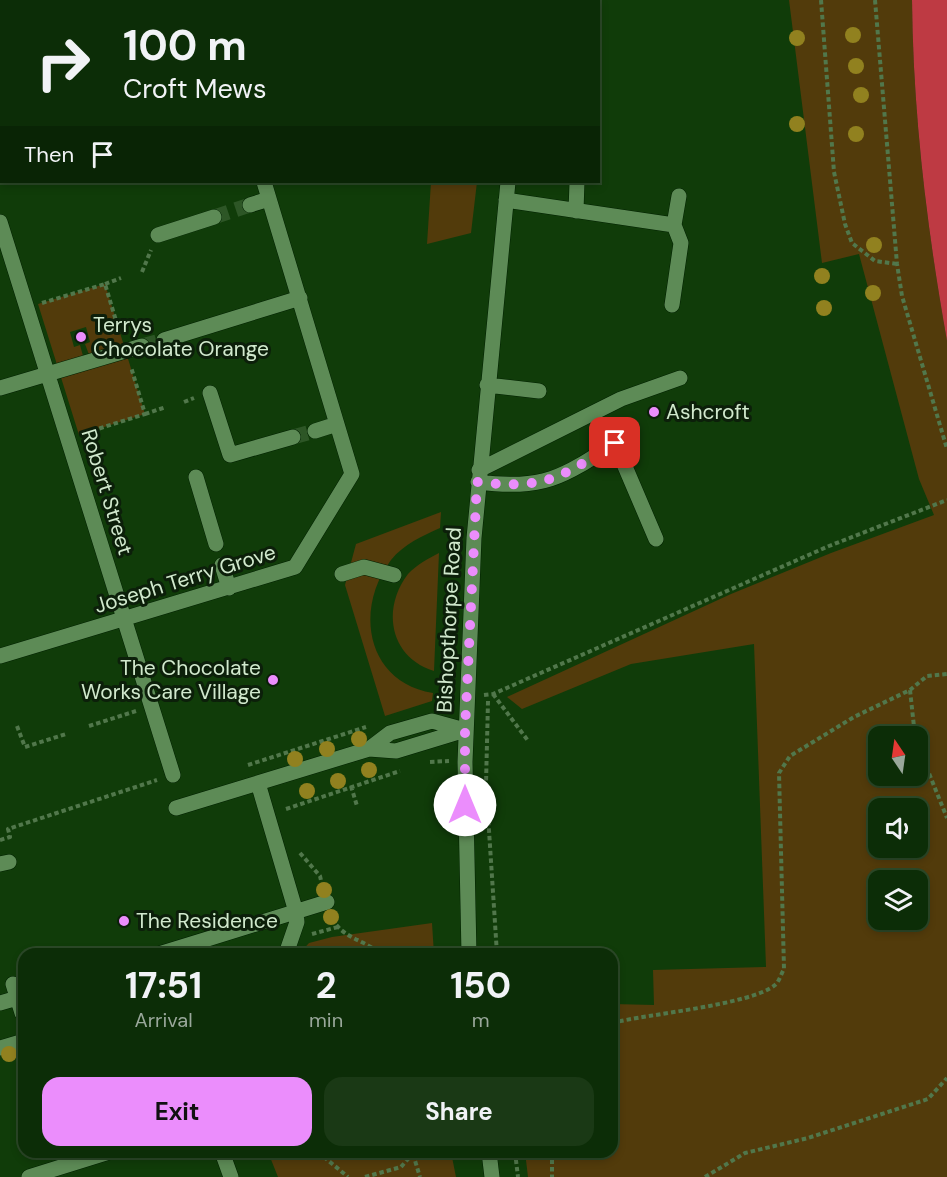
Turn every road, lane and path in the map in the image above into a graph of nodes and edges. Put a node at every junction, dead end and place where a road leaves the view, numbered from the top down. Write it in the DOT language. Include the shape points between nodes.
graph roads {
  1 [pos="821,0"];
  2 [pos="875,0"];
  3 [pos="264,183"];
  4 [pos="508,183"];
  5 [pos="578,183"];
  6 [pos="679,196"];
  7 [pos="269,199"];
  8 [pos="506,200"];
  9 [pos="250,205"];
  10 [pos="576,211"];
  11 [pos="214,217"];
  12 [pos="0,222"];
  13 [pos="674,225"];
  14 [pos="158,235"];
  15 [pos="897,264"];
  16 [pos="121,278"];
  17 [pos="105,284"];
  18 [pos="300,298"];
  19 [pos="672,305"];
  20 [pos="164,340"];
  21 [pos="142,346"];
  22 [pos="48,374"];
  23 [pos="680,378"];
  24 [pos="488,385"];
  25 [pos="0,388"];
  26 [pos="539,391"];
  27 [pos="210,393"];
  28 [pos="166,407"];
  29 [pos="145,414"];
  30 [pos="337,424"];
  31 [pos="315,431"];
  32 [pos="293,437"];
  33 [pos="947,449"];
  34 [pos="478,476"];
  35 [pos="196,477"];
  36 [pos="947,500"];
  37 [pos="656,539"];
  38 [pos="216,544"];
  39 [pos="222,566"];
  40 [pos="342,574"];
  41 [pos="394,575"];
  42 [pos="229,588"];
  43 [pos="124,619"];
  44 [pos="0,656"];
  45 [pos="947,674"];
  46 [pos="910,690"];
  47 [pos="490,694"];
  48 [pos="467,698"];
  49 [pos="151,706"];
  50 [pos="375,724"];
  51 [pos="17,726"];
  52 [pos="89,726"];
  53 [pos="914,726"];
  54 [pos="465,730"];
  55 [pos="66,734"];
  56 [pos="529,742"];
  57 [pos="465,762"];
  58 [pos="421,764"];
  59 [pos="242,766"];
  60 [pos="402,770"];
  61 [pos="928,771"];
  62 [pos="173,775"];
  63 [pos="258,783"];
  64 [pos="351,786"];
  65 [pos="357,806"];
  66 [pos="176,808"];
  67 [pos="289,816"];
  68 [pos="947,818"];
  69 [pos="0,839"];
  70 [pos="297,845"];
  71 [pos="327,902"];
  72 [pos="296,912"];
  73 [pos="179,948"];
  74 [pos="287,948"];
  75 [pos="374,948"];
  76 [pos="469,948"];
  77 [pos="497,948"];
  78 [pos="18,992"];
  79 [pos="0,1003"];
  80 [pos="618,1022"];
  81 [pos="18,1043"];
  82 [pos="0,1048"];
  83 [pos="947,1078"];
  84 [pos="90,1158"];
  85 [pos="224,1158"];
  86 [pos="325,1158"];
  87 [pos="409,1158"];
  88 [pos="414,1158"];
  89 [pos="490,1158"];
  90 [pos="516,1158"];
  91 [pos="552,1158"];
  92 [pos="29,1177"];
  93 [pos="231,1177"];
  94 [pos="348,1177"];
  95 [pos="365,1177"];
  96 [pos="420,1177"];
  97 [pos="492,1177"];
  98 [pos="518,1177"];
  99 [pos="552,1177"];
  100 [pos="705,1177"];
  1 -- 15 [label="path" via="834,172 845,224 852,243 875,261"];
  2 -- 15 [label="path"];
  3 -- 7 [label="street, Joseph Terry Grove"];
  4 -- 8 [label="street, Bishopthorpe Road"];
  5 -- 10 [label="street"];
  6 -- 13 [label="street"];
  7 -- 9 [label="street"];
  7 -- 18 [label="street, Joseph Terry Grove"];
  8 -- 10 [label="street"];
  8 -- 24 [label="street, Bishopthorpe Road"];
  10 -- 13 [label="street"];
  11 -- 14 [label="street"];
  12 -- 22 [label="street, Robert Street"];
  13 -- 19 [label="street" via="681,243"];
  15 -- 33 [label="path" via="917,352"];
  16 -- 17 [label="path"];
  18 -- 20 [label="street"];
  18 -- 30 [label="street, Joseph Terry Grove"];
  21 -- 22 [label="street"];
  22 -- 25 [label="street"];
  22 -- 43 [label="street, Robert Street"];
  23 -- 34 [label="street" via="621,399"];
  24 -- 26 [label="street"];
  24 -- 34 [label="street, Bishopthorpe Road"];
  27 -- 32 [label="street" via="230,455"];
  28 -- 29 [label="path"];
  30 -- 31 [label="street"];
  30 -- 42 [label="street, Joseph Terry Grove" via="352,474 295,567"];
  34 -- 37 [label="street" via="516,485 556,479 615,443"];
  34 -- 48 [label="street, Bishopthorpe Road"];
  35 -- 38 [label="street"];
  36 -- 47 [label="path" via="808,554"];
  39 -- 42 [label="street"];
  40 -- 41 [label="street" via="364,567"];
  42 -- 43 [label="street, Joseph Terry Grove"];
  43 -- 44 [label="street, Joseph Terry Grove"];
  43 -- 49 [label="street, Robert Street"];
  45 -- 46 [label="path" via="927,676"];
  46 -- 53 [label="path"];
  46 -- 80 [label="path" via="854,717 790,756 779,773 784,969 776,985 755,995"];
  47 -- 48 [label="path"];
  47 -- 56 [label="path"];
  47 -- 77 [label="path" via="486,784"];
  48 -- 54 [label="street, Bishopthorpe Road"];
  49 -- 52 [label="path"];
  49 -- 62 [label="street, Robert Street"];
  50 -- 59 [label="path"];
  51 -- 55 [label="path" via="25,747"];
  54 -- 57 [label="street, Bishopthorpe Road"];
  54 -- 63 [label="street" via="396,751 369,749"];
  57 -- 58 [label="path"];
  57 -- 76 [label="street, Bishopthorpe Road"];
  60 -- 64 [label="path"];
  61 -- 68 [label="path"];
  62 -- 69 [label="path" via="8,829 10,837"];
  63 -- 66 [label="street"];
  63 -- 72 [label="street"];
  64 -- 65 [label="path"];
  64 -- 67 [label="path" via="286,807"];
  70 -- 71 [label="path" via="300,855 320,876"];
  71 -- 72 [label="street"];
  71 -- 75 [label="path" via="334,922 346,935"];
  72 -- 73 [label="street"];
  72 -- 74 [label="street" via="297,922"];
  78 -- 79 [label="street"];
  81 -- 82 [label="street"];
  83 -- 100 [label="path" via="928,1099 745,1154"];
  84 -- 92 [label="street"];
  85 -- 93 [label="street"];
  86 -- 94 [label="path"];
  87 -- 95 [label="path" via="401,1167"];
  88 -- 96 [label="path"];
  89 -- 97 [label="street"];
  90 -- 98 [label="path"];
  91 -- 99 [label="path"];
}
